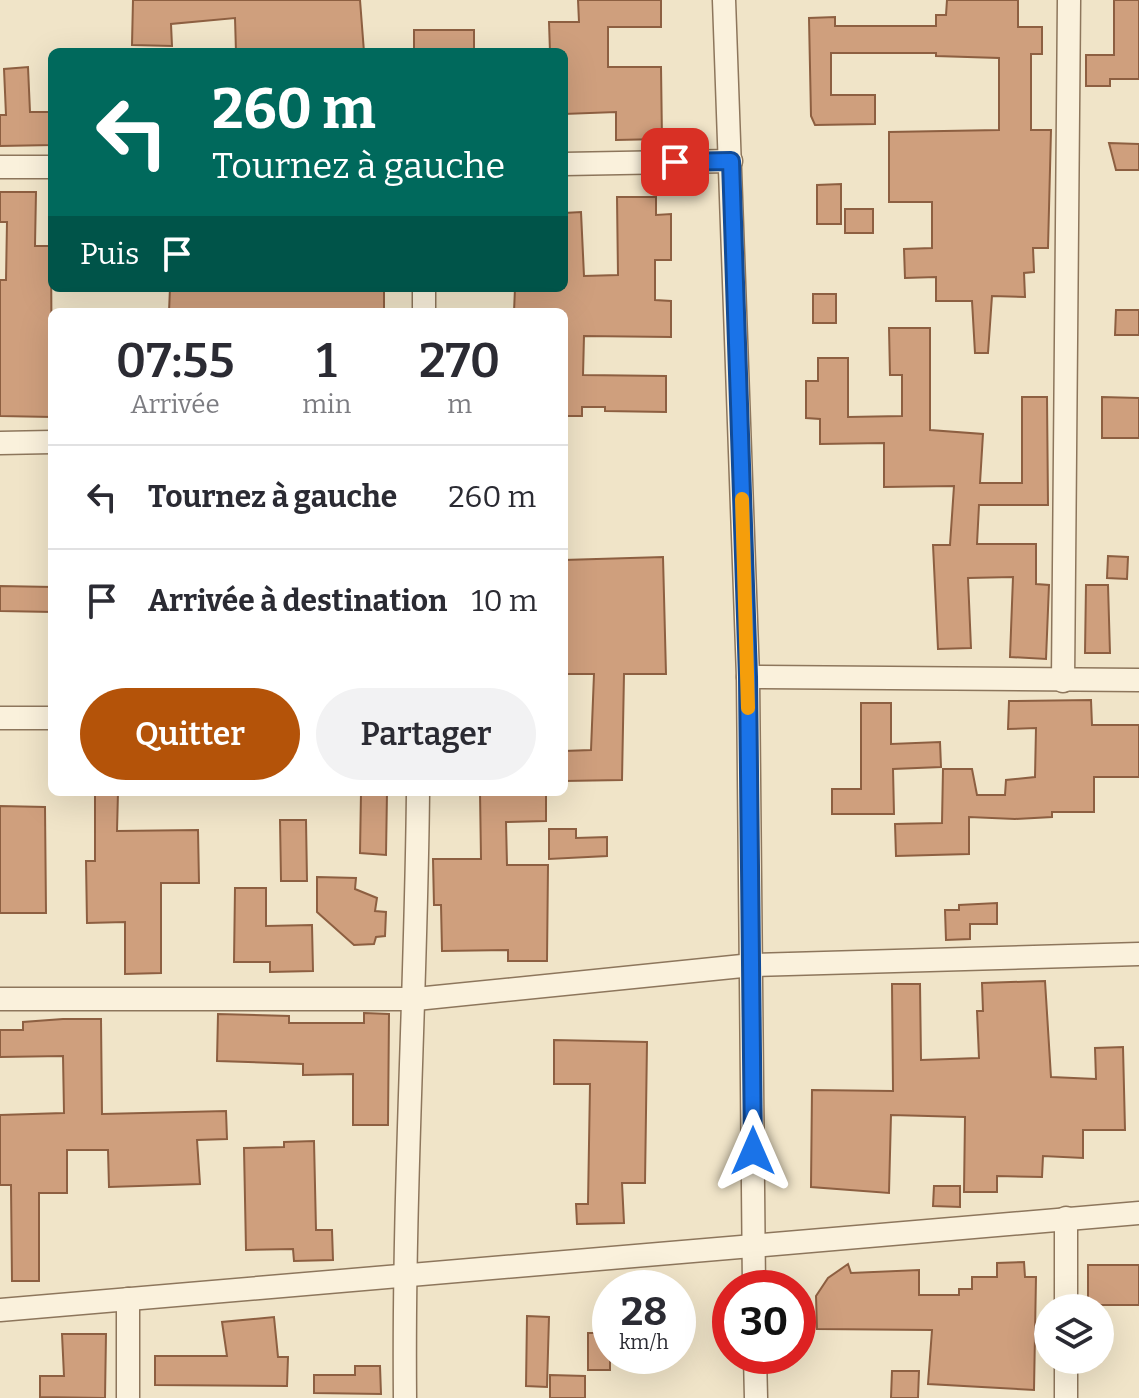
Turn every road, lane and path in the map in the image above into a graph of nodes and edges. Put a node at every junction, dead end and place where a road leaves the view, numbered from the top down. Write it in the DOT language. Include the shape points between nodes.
graph roads {
  1 [pos="724,0"];
  2 [pos="1069,0"];
  3 [pos="731,161"];
  4 [pos="568,164"];
  5 [pos="0,167"];
  6 [pos="48,167"];
  7 [pos="48,442"];
  8 [pos="0,443"];
  9 [pos="748,677"];
  10 [pos="1139,680"];
  11 [pos="1063,681"];
  12 [pos="0,718"];
  13 [pos="48,718"];
  14 [pos="418,796"];
  15 [pos="1139,954"];
  16 [pos="752,965"];
  17 [pos="0,999"];
  18 [pos="416,999"];
  19 [pos="1139,1213"];
  20 [pos="1066,1218"];
  21 [pos="753,1244"];
  22 [pos="754,1270"];
  23 [pos="404,1277"];
  24 [pos="1066,1294"];
  25 [pos="128,1299"];
  26 [pos="0,1310"];
  27 [pos="755,1374"];
  28 [pos="1066,1374"];
  29 [pos="128,1398"];
  30 [pos="405,1398"];
  31 [pos="756,1398"];
  32 [pos="1066,1398"];
  1 -- 3 [label="street"];
  2 -- 11 [label="street"];
  3 -- 4 [label="street"];
  3 -- 9 [label="street"];
  5 -- 6 [label="street"];
  7 -- 8 [label="street"];
  9 -- 11 [label="street"];
  9 -- 16 [label="street"];
  10 -- 11 [label="street"];
  12 -- 13 [label="street"];
  14 -- 18 [label="street"];
  15 -- 16 [label="street"];
  16 -- 18 [label="street"];
  16 -- 21 [label="street"];
  17 -- 18 [label="street"];
  18 -- 23 [label="street"];
  19 -- 20 [label="street"];
  20 -- 21 [label="street"];
  20 -- 24 [label="street"];
  21 -- 22 [label="street"];
  21 -- 23 [label="street"];
  23 -- 25 [label="street"];
  23 -- 30 [label="street"];
  25 -- 26 [label="street"];
  25 -- 29 [label="street"];
  27 -- 31 [label="street"];
  28 -- 32 [label="street"];
}
